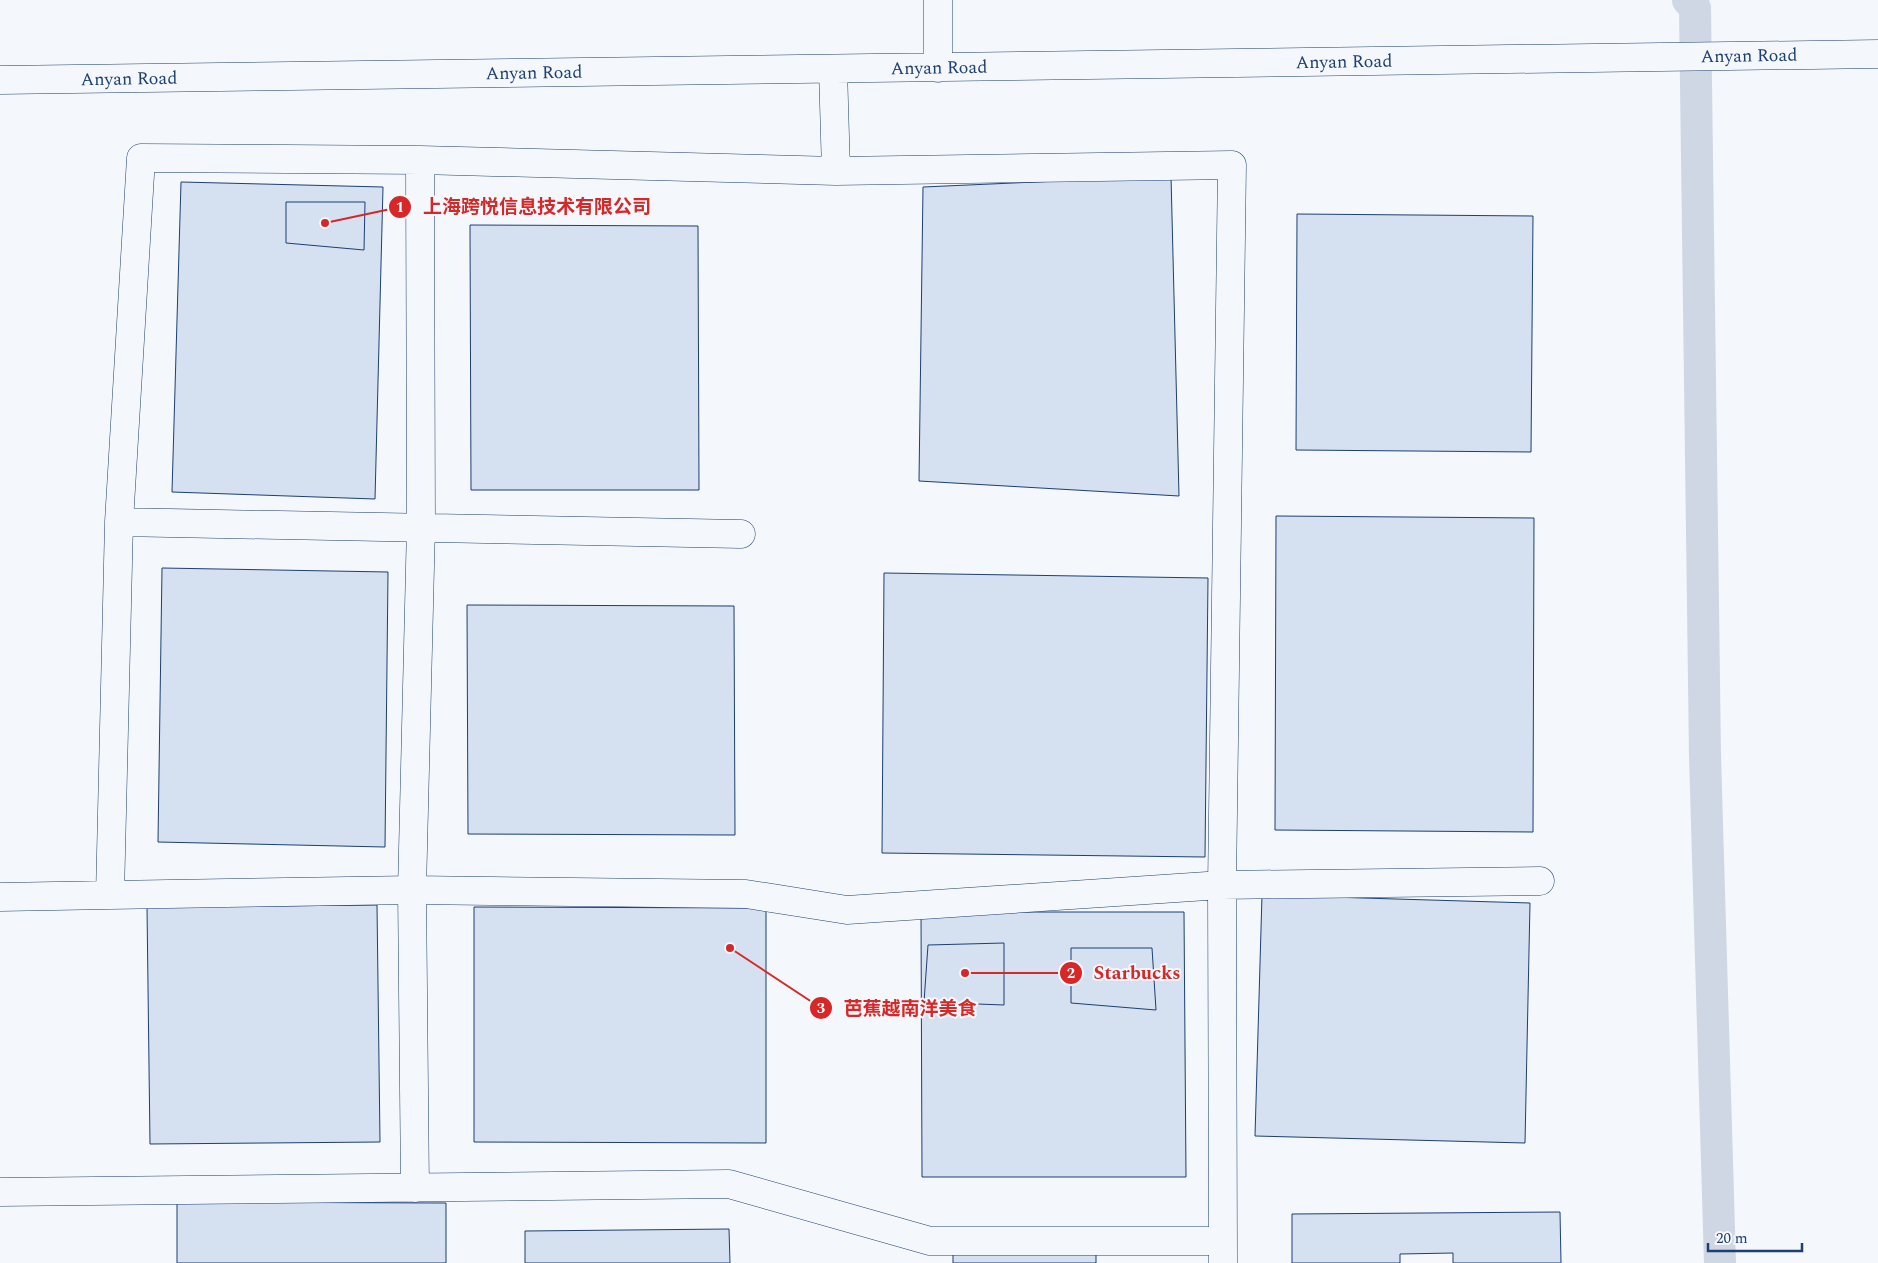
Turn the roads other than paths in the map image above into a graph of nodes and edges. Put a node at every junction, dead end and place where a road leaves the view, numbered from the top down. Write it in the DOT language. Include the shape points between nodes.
graph roads {
  1 [pos="938,5"];
  2 [pos="1878,54"];
  3 [pos="938,68"];
  4 [pos="833,69"];
  5 [pos="0,80"];
  6 [pos="420,160"];
  7 [pos="836,171"];
  8 [pos="120,522"];
  9 [pos="421,526"];
  10 [pos="742,534"];
  11 [pos="1540,880"];
  12 [pos="1222,885"];
  13 [pos="412,890"];
  14 [pos="110,895"];
  15 [pos="0,898"];
  16 [pos="414,1188"];
  17 [pos="0,1192"];
  18 [pos="1223,1252"];
  1 -- 3 [label="street"];
  2 -- 3 [label="street, Anyan Road"];
  3 -- 4 [label="street, Anyan Road"];
  4 -- 5 [label="street, Anyan Road"];
  4 -- 7 [label="street"];
  6 -- 7 [label="street"];
  6 -- 8 [label="street" via="140,158"];
  6 -- 9 [label="street"];
  7 -- 12 [label="street" via="1232,164"];
  8 -- 9 [label="street"];
  8 -- 14 [label="street"];
  9 -- 10 [label="street"];
  9 -- 13 [label="street"];
  11 -- 12 [label="street"];
  12 -- 13 [label="street" via="847,910 746,894"];
  12 -- 18 [label="street"];
  13 -- 14 [label="street"];
  13 -- 16 [label="street"];
  14 -- 15 [label="street"];
  16 -- 17 [label="street"];
  16 -- 18 [label="street" via="730,1184 930,1241"];
}
